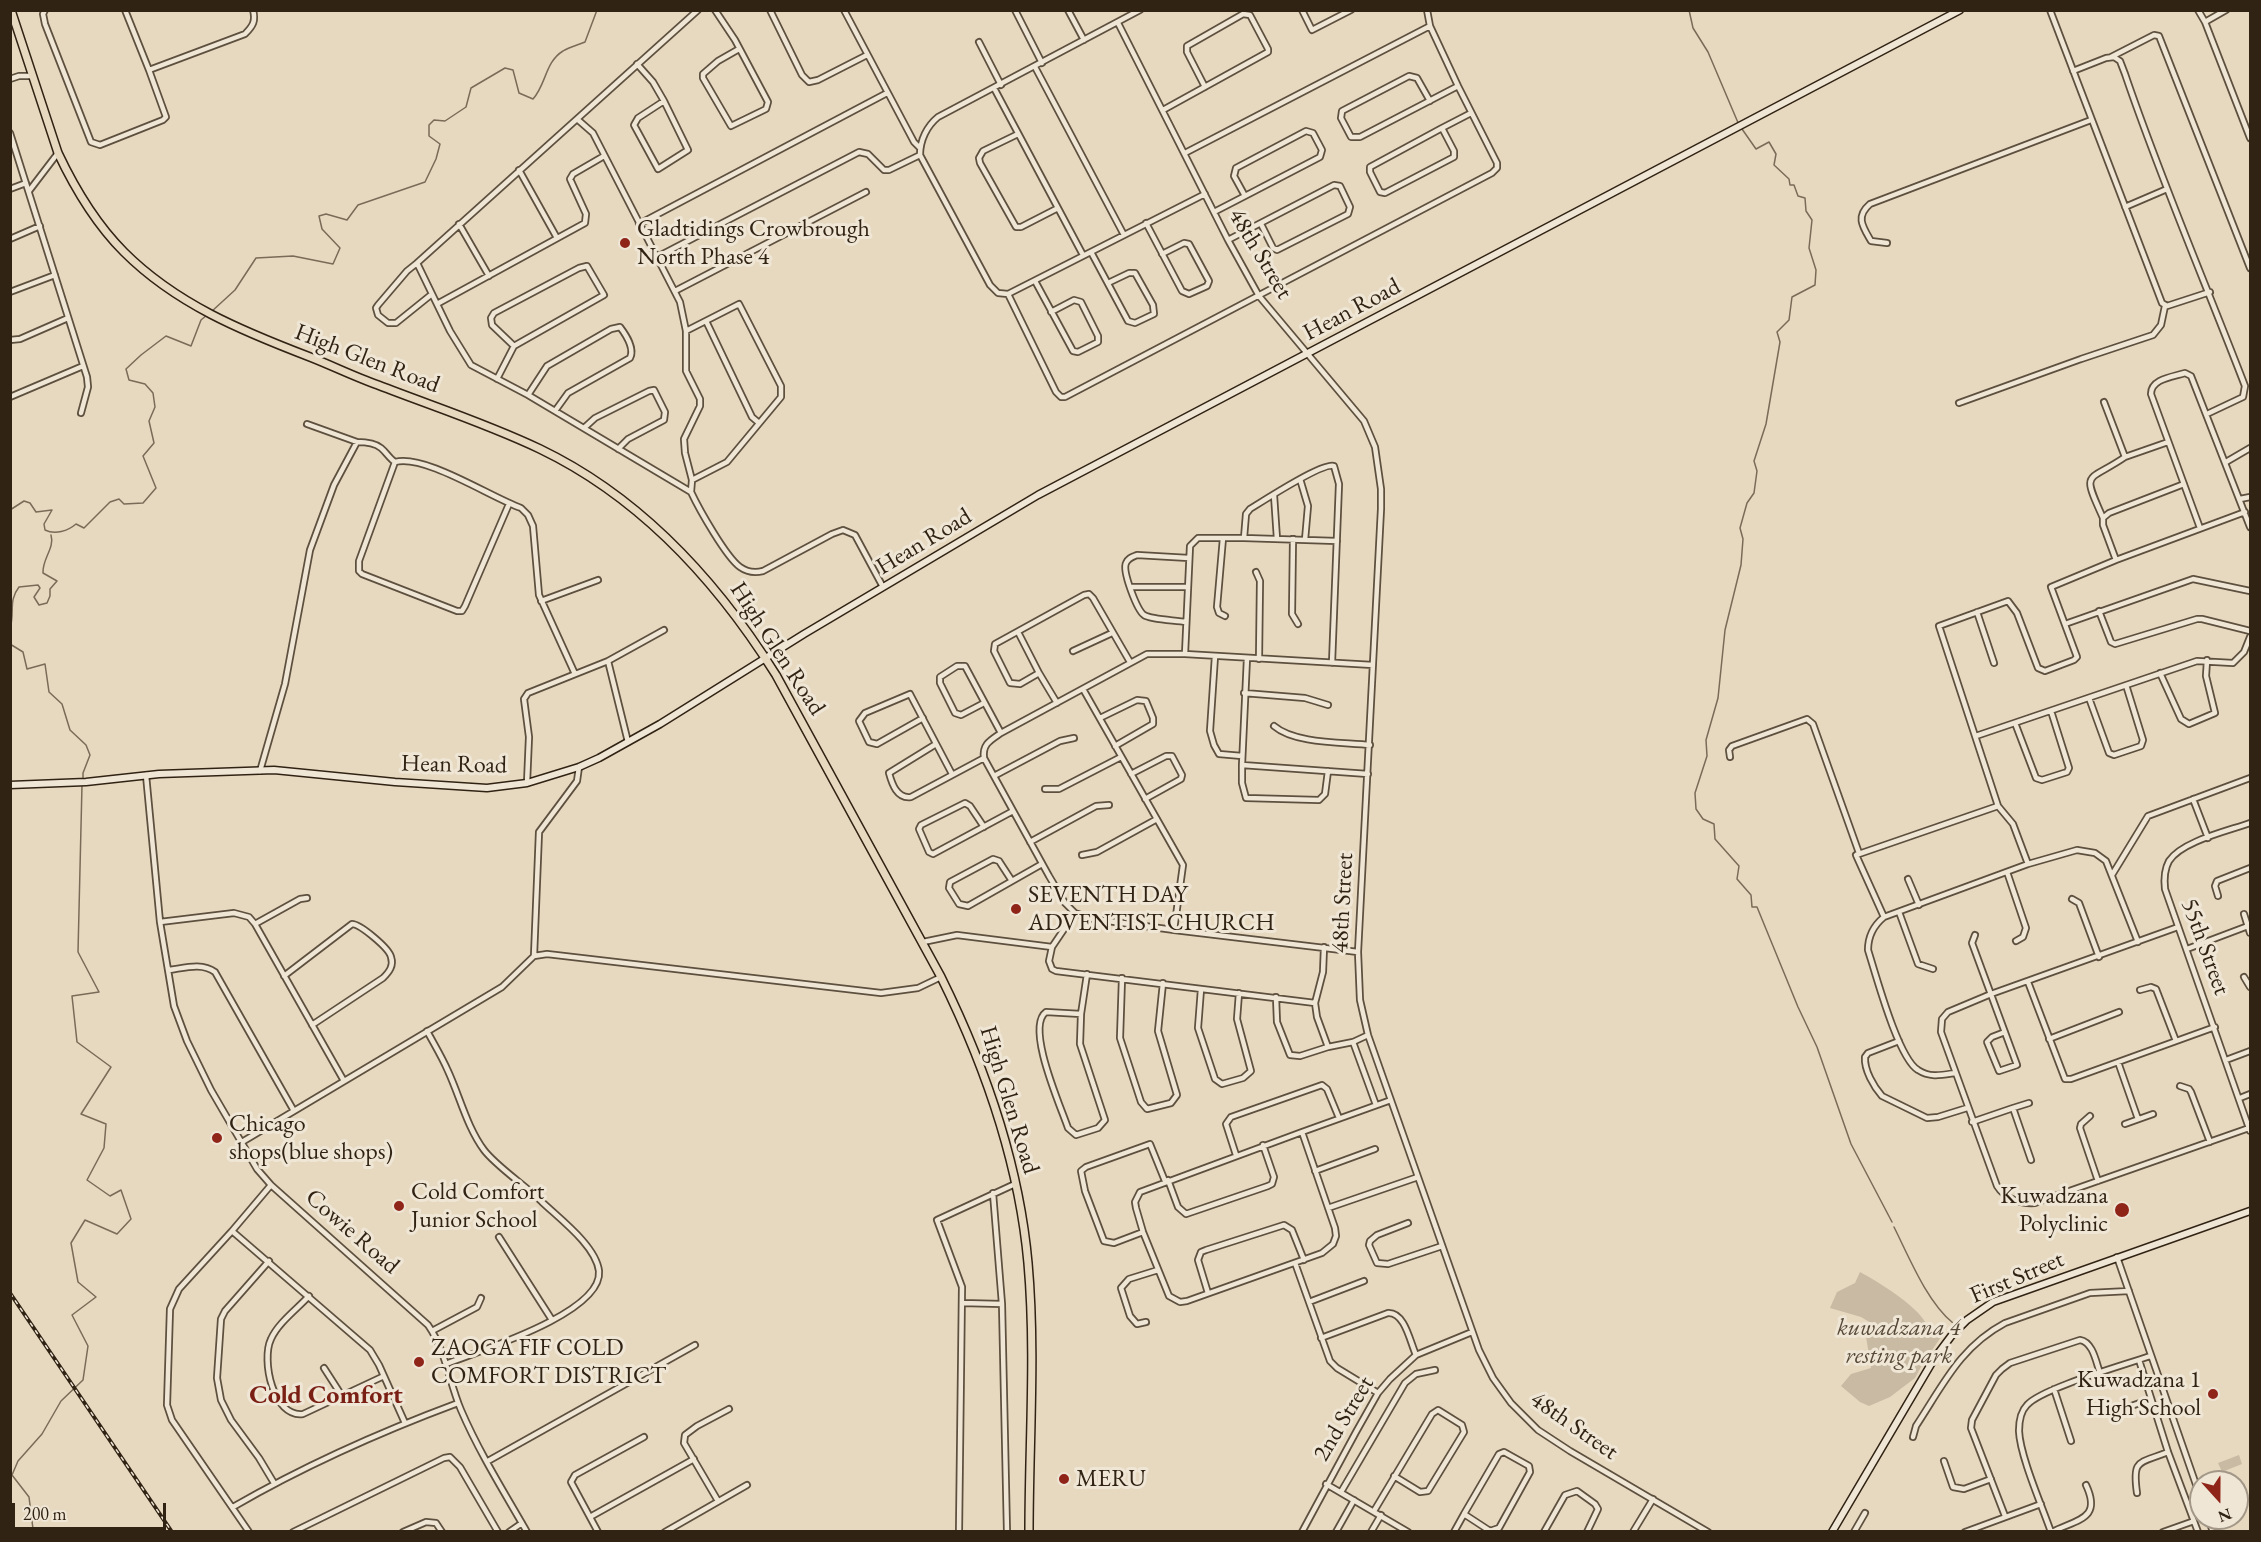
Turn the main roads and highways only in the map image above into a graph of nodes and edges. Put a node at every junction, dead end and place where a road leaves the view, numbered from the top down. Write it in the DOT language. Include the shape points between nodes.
graph roads {
  1 [pos="11,10"];
  2 [pos="1029,1532"];
  1 -- 2 [label="main road, High Glen Road" via="58,153 83,200 123,251 160,284 210,315 279,346 514,438 585,474 681,551 726,600 765,658 923,942 965,1024 987,1080 1015,1184 1026,1245 1032,1317"];
}
